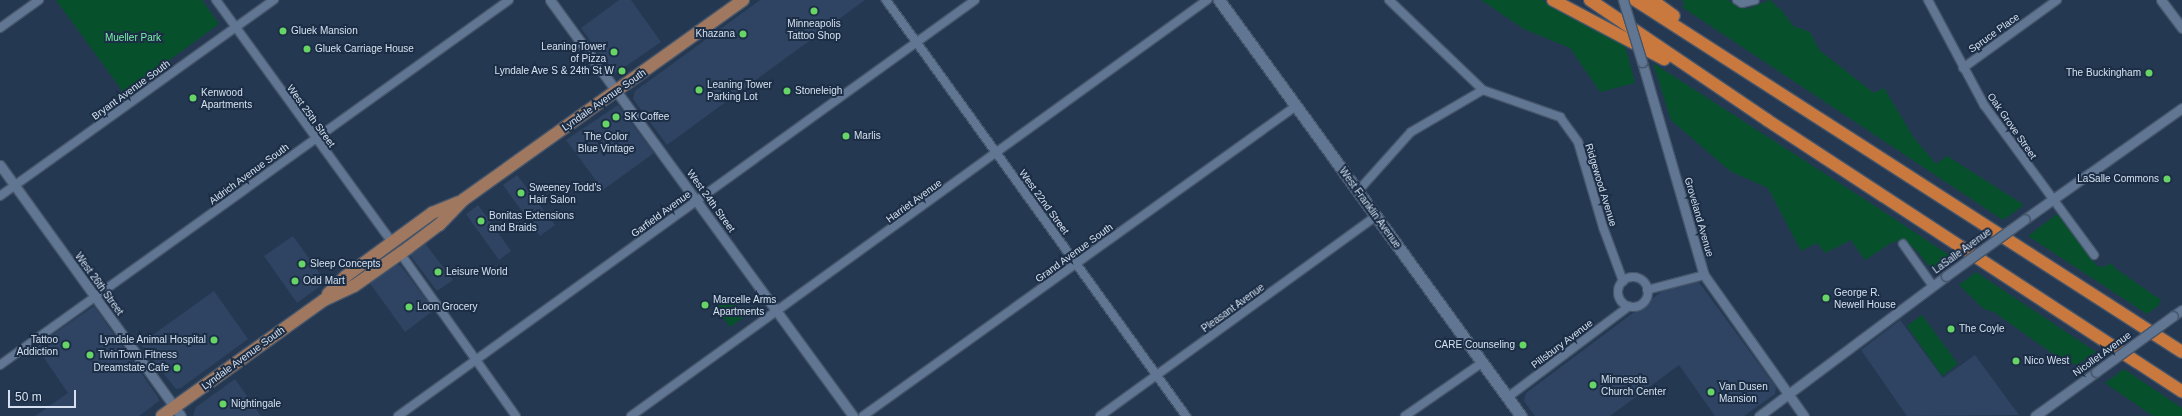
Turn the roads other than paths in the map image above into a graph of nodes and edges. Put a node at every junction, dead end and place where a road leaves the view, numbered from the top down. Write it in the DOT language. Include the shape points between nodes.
graph roads {
  1 [pos="39,0"];
  2 [pos="216,0"];
  3 [pos="274,0"];
  4 [pos="509,0"];
  5 [pos="550,0"];
  6 [pos="743,0"];
  7 [pos="886,0"];
  8 [pos="975,0"];
  9 [pos="1207,0"];
  10 [pos="1220,0"];
  11 [pos="1389,0"];
  12 [pos="1553,0"];
  13 [pos="1590,0"];
  14 [pos="1623,0"];
  15 [pos="1635,0"];
  16 [pos="1652,0"];
  17 [pos="1737,0"];
  18 [pos="1755,0"];
  19 [pos="1928,0"];
  20 [pos="2057,0"];
  21 [pos="2161,0"];
  22 [pos="236,27"];
  23 [pos="0,28"];
  24 [pos="2182,28"];
  25 [pos="917,43"];
  26 [pos="1963,68"];
  27 [pos="1482,90"];
  28 [pos="1777,90"];
  29 [pos="616,92"];
  30 [pos="1296,106"];
  31 [pos="2182,108"];
  32 [pos="1767,120"];
  33 [pos="315,139"];
  34 [pos="997,154"];
  35 [pos="0,165"];
  36 [pos="15,186"];
  37 [pos="1358,191"];
  38 [pos="0,196"];
  39 [pos="463,200"];
  40 [pos="2053,200"];
  41 [pos="696,201"];
  42 [pos="1376,216"];
  43 [pos="392,242"];
  44 [pos="1902,244"];
  45 [pos="400,253"];
  46 [pos="2094,255"];
  47 [pos="1077,263"];
  48 [pos="1704,275"];
  49 [pos="1623,281"];
  50 [pos="1933,286"];
  51 [pos="1647,290"];
  52 [pos="95,297"];
  53 [pos="324,300"];
  54 [pos="1629,306"];
  55 [pos="2182,310"];
  56 [pos="777,312"];
  57 [pos="2182,352"];
  58 [pos="475,360"];
  59 [pos="1483,362"];
  60 [pos="0,365"];
  61 [pos="1156,376"];
  62 [pos="2182,392"];
  63 [pos="1788,395"];
  64 [pos="1508,397"];
  65 [pos="178,412"];
  66 [pos="162,416"];
  67 [pos="398,416"];
  68 [pos="516,416"];
  69 [pos="631,416"];
  70 [pos="853,416"];
  71 [pos="863,416"];
  72 [pos="1100,416"];
  73 [pos="1186,416"];
  74 [pos="1405,416"];
  75 [pos="1521,416"];
  76 [pos="1759,416"];
  77 [pos="1804,416"];
  78 [pos="2035,416"];
  1 -- 23 [label="street"];
  2 -- 22 [label="street, West 25th Street"];
  3 -- 22 [label="street, Bryant Avenue South"];
  4 -- 33 [label="street, Aldrich Avenue South"];
  5 -- 29 [label="street, West 24th Street"];
  6 -- 29 [label="main road, Lyndale Avenue South"];
  7 -- 25 [label="street, West 22nd Street"];
  8 -- 25 [label="street, Garfield Avenue"];
  9 -- 34 [label="street, Harriet Avenue"];
  10 -- 30 [label="main road, West Franklin Avenue"];
  11 -- 27 [label="street, Ridgewood Avenue"];
  12 -- 32 [label="highway" via="1684,69"];
  13 -- 32 [label="highway"];
  14 -- 48 [label="street, Groveland Avenue, bridge"];
  15 -- 28 [label="highway"];
  16 -- 28 [label="highway"];
  17 -- 18 [label="street" via="1742,3"];
  19 -- 26 [label="street, Oak Grove Street"];
  20 -- 26 [label="street, Spruce Place"];
  21 -- 24 [label="street"];
  22 -- 33 [label="street, West 25th Street"];
  22 -- 36 [label="street, Bryant Avenue South"];
  25 -- 34 [label="street, West 22nd Street"];
  25 -- 41 [label="street, Garfield Avenue"];
  26 -- 40 [label="street, Oak Grove Street" via="1984,105"];
  27 -- 37 [label="street" via="1411,132"];
  27 -- 49 [label="street, Ridgewood Avenue" via="1560,117 1578,142 1603,227"];
  28 -- 57 [label="highway"];
  29 -- 39 [label="main road, Lyndale Avenue South"];
  29 -- 41 [label="street, West 24th Street"];
  30 -- 37 [label="main road, West Franklin Avenue"];
  30 -- 47 [label="street, Grand Avenue South"];
  31 -- 40 [label="street, LaSalle Avenue"];
  32 -- 62 [label="highway"];
  33 -- 43 [label="street, West 25th Street"];
  33 -- 52 [label="street, Aldrich Avenue South"];
  34 -- 47 [label="street, West 22nd Street"];
  34 -- 56 [label="street, Harriet Avenue"];
  35 -- 36 [label="street, West 26th Street"];
  36 -- 38 [label="street, Bryant Avenue South"];
  36 -- 52 [label="street, West 26th Street"];
  37 -- 42 [label="main road, West Franklin Avenue"];
  39 -- 43 [label="main road, Lyndale Avenue South" via="432,212"];
  39 -- 45 [label="main road, Lyndale Avenue South" via="440,225"];
  40 -- 46 [label="street, Oak Grove Street"];
  40 -- 50 [label="street, LaSalle Avenue, bridge"];
  41 -- 56 [label="street, West 24th Street"];
  41 -- 58 [label="street, Garfield Avenue"];
  42 -- 59 [label="main road, West Franklin Avenue"];
  42 -- 61 [label="street, Pleasant Avenue"];
  43 -- 53 [label="main road, Lyndale Avenue South" via="346,276"];
  44 -- 50 [label="street"];
  45 -- 53 [label="main road, Lyndale Avenue South" via="354,286"];
  45 -- 58 [label="street"];
  47 -- 61 [label="street, West 22nd Street"];
  47 -- 71 [label="street, Grand Avenue South"];
  48 -- 51 [label="street"];
  48 -- 63 [label="street, Groveland Avenue"];
  49 -- 51 [label="street" via="1635,277 1643,281"];
  49 -- 54 [label="street" via="1619,286 1618,296"];
  50 -- 63 [label="street, LaSalle Avenue"];
  51 -- 54 [label="street" via="1643,302"];
  52 -- 60 [label="street, Aldrich Avenue South"];
  52 -- 65 [label="street, West 26th Street"];
  53 -- 65 [label="main road, Lyndale Avenue South"];
  54 -- 64 [label="street, Pillsbury Avenue"];
  55 -- 78 [label="street, Nicollet Avenue, bridge"];
  56 -- 69 [label="street, Harriet Avenue"];
  56 -- 70 [label="street, West 24th Street"];
  58 -- 67 [label="street, Garfield Avenue"];
  58 -- 68 [label="street"];
  59 -- 64 [label="main road, West Franklin Avenue"];
  59 -- 74 [label="street"];
  61 -- 72 [label="street, Pleasant Avenue"];
  61 -- 73 [label="street, West 22nd Street"];
  63 -- 76 [label="street, LaSalle Avenue"];
  63 -- 77 [label="street, Groveland Avenue"];
  64 -- 75 [label="main road, West Franklin Avenue"];
  65 -- 66 [label="main road, Lyndale Avenue South"];
}
